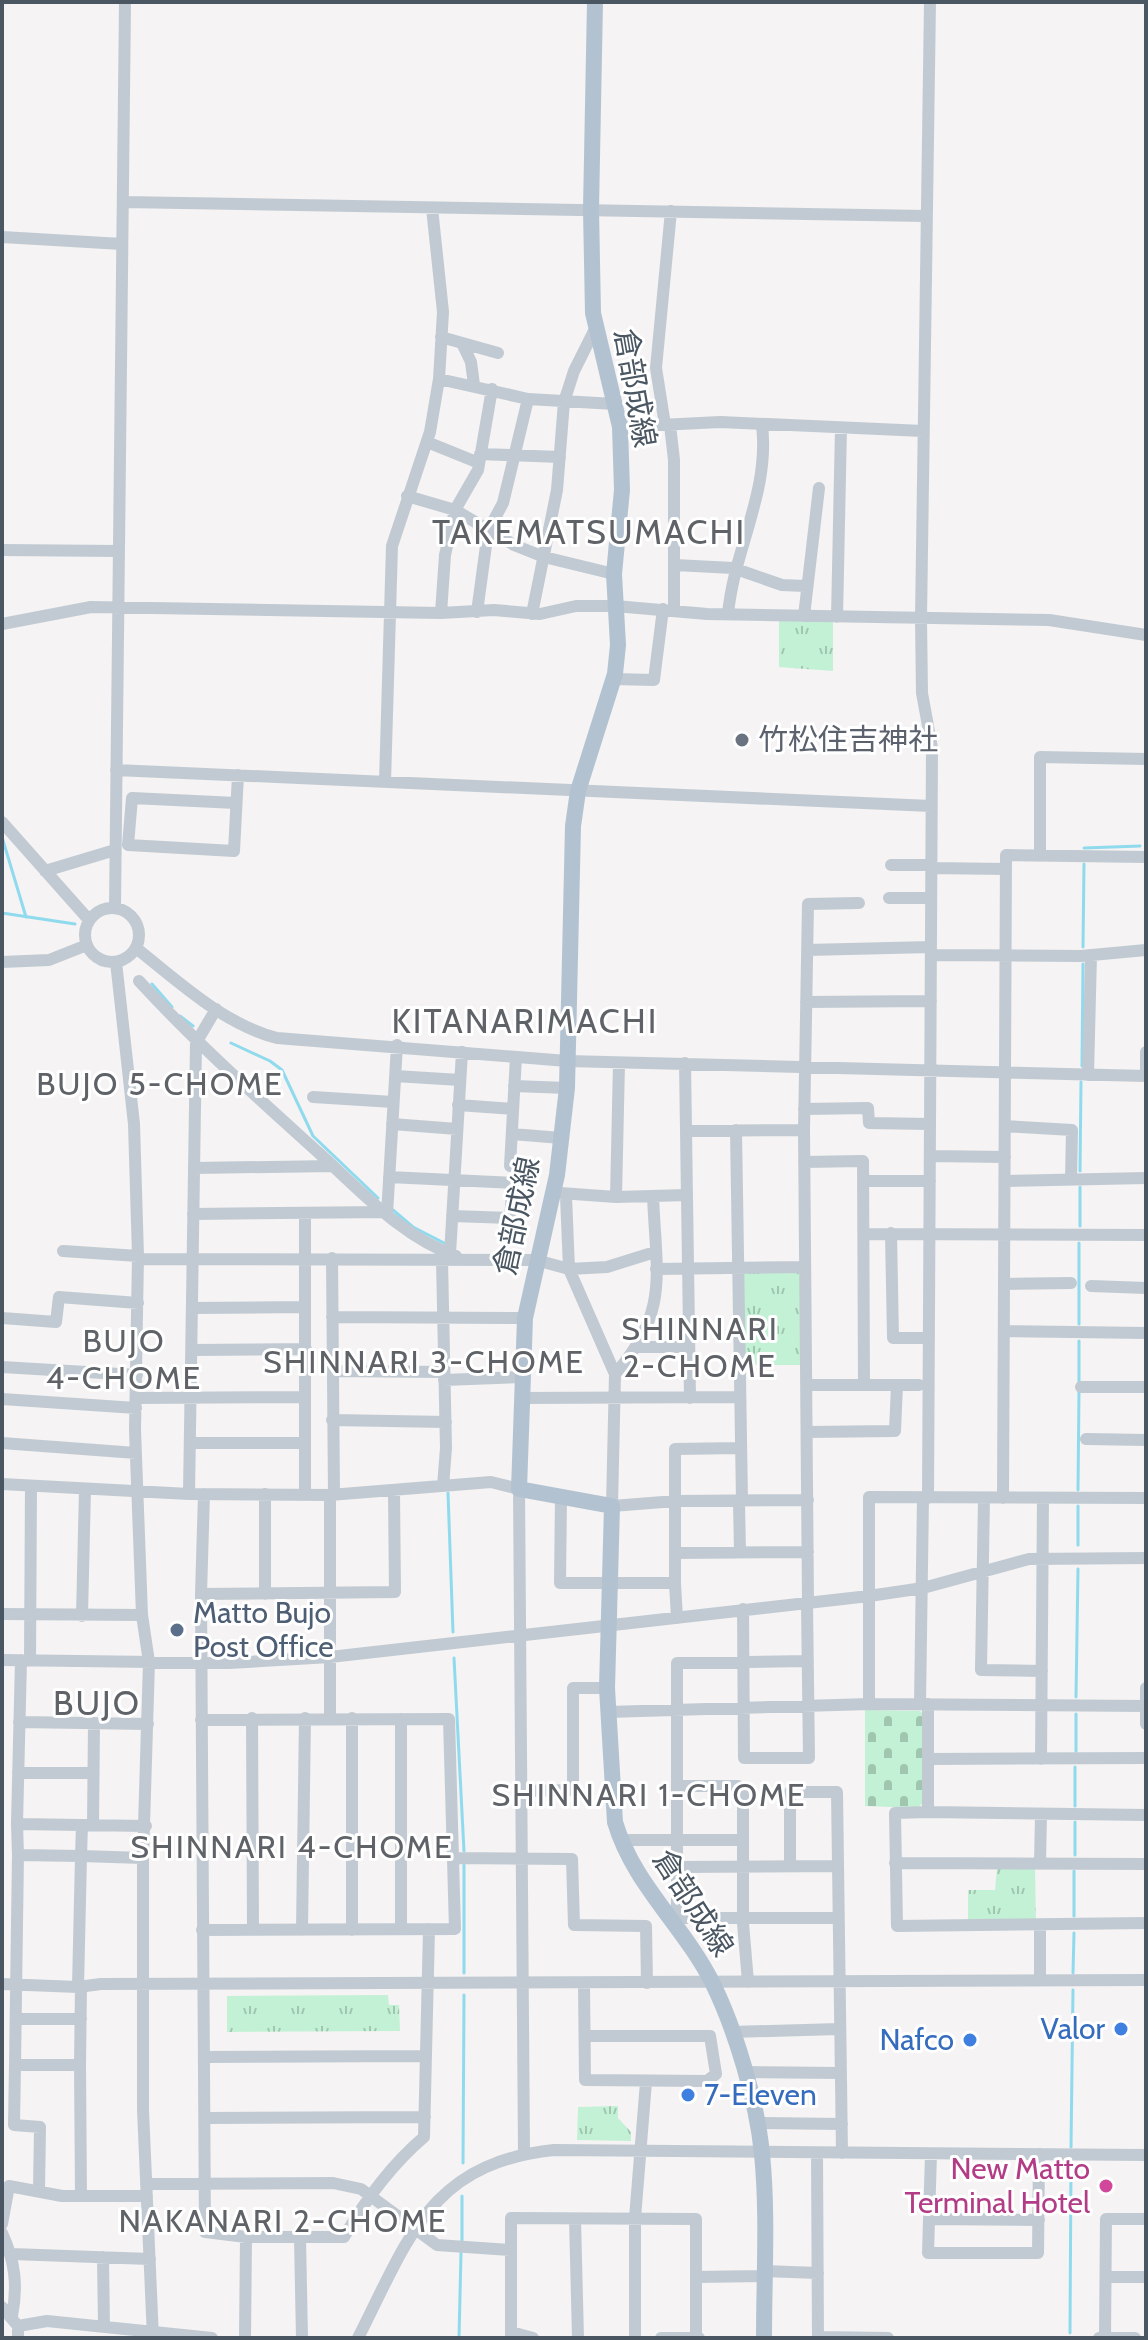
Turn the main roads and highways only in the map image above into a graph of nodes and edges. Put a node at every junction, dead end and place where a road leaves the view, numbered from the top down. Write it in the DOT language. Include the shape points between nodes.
graph roads {
  1 [pos="595,2"];
  2 [pos="764,2338"];
  1 -- 2 [label="main road, 倉部成線" via="593,313 620,427 622,490 614,574 618,645 573,826 560,1193 536,1260 525,1318 519,1489 612,1506 607,1688 611,1801 620,1840 712,1982 745,2072 762,2153"];
}
